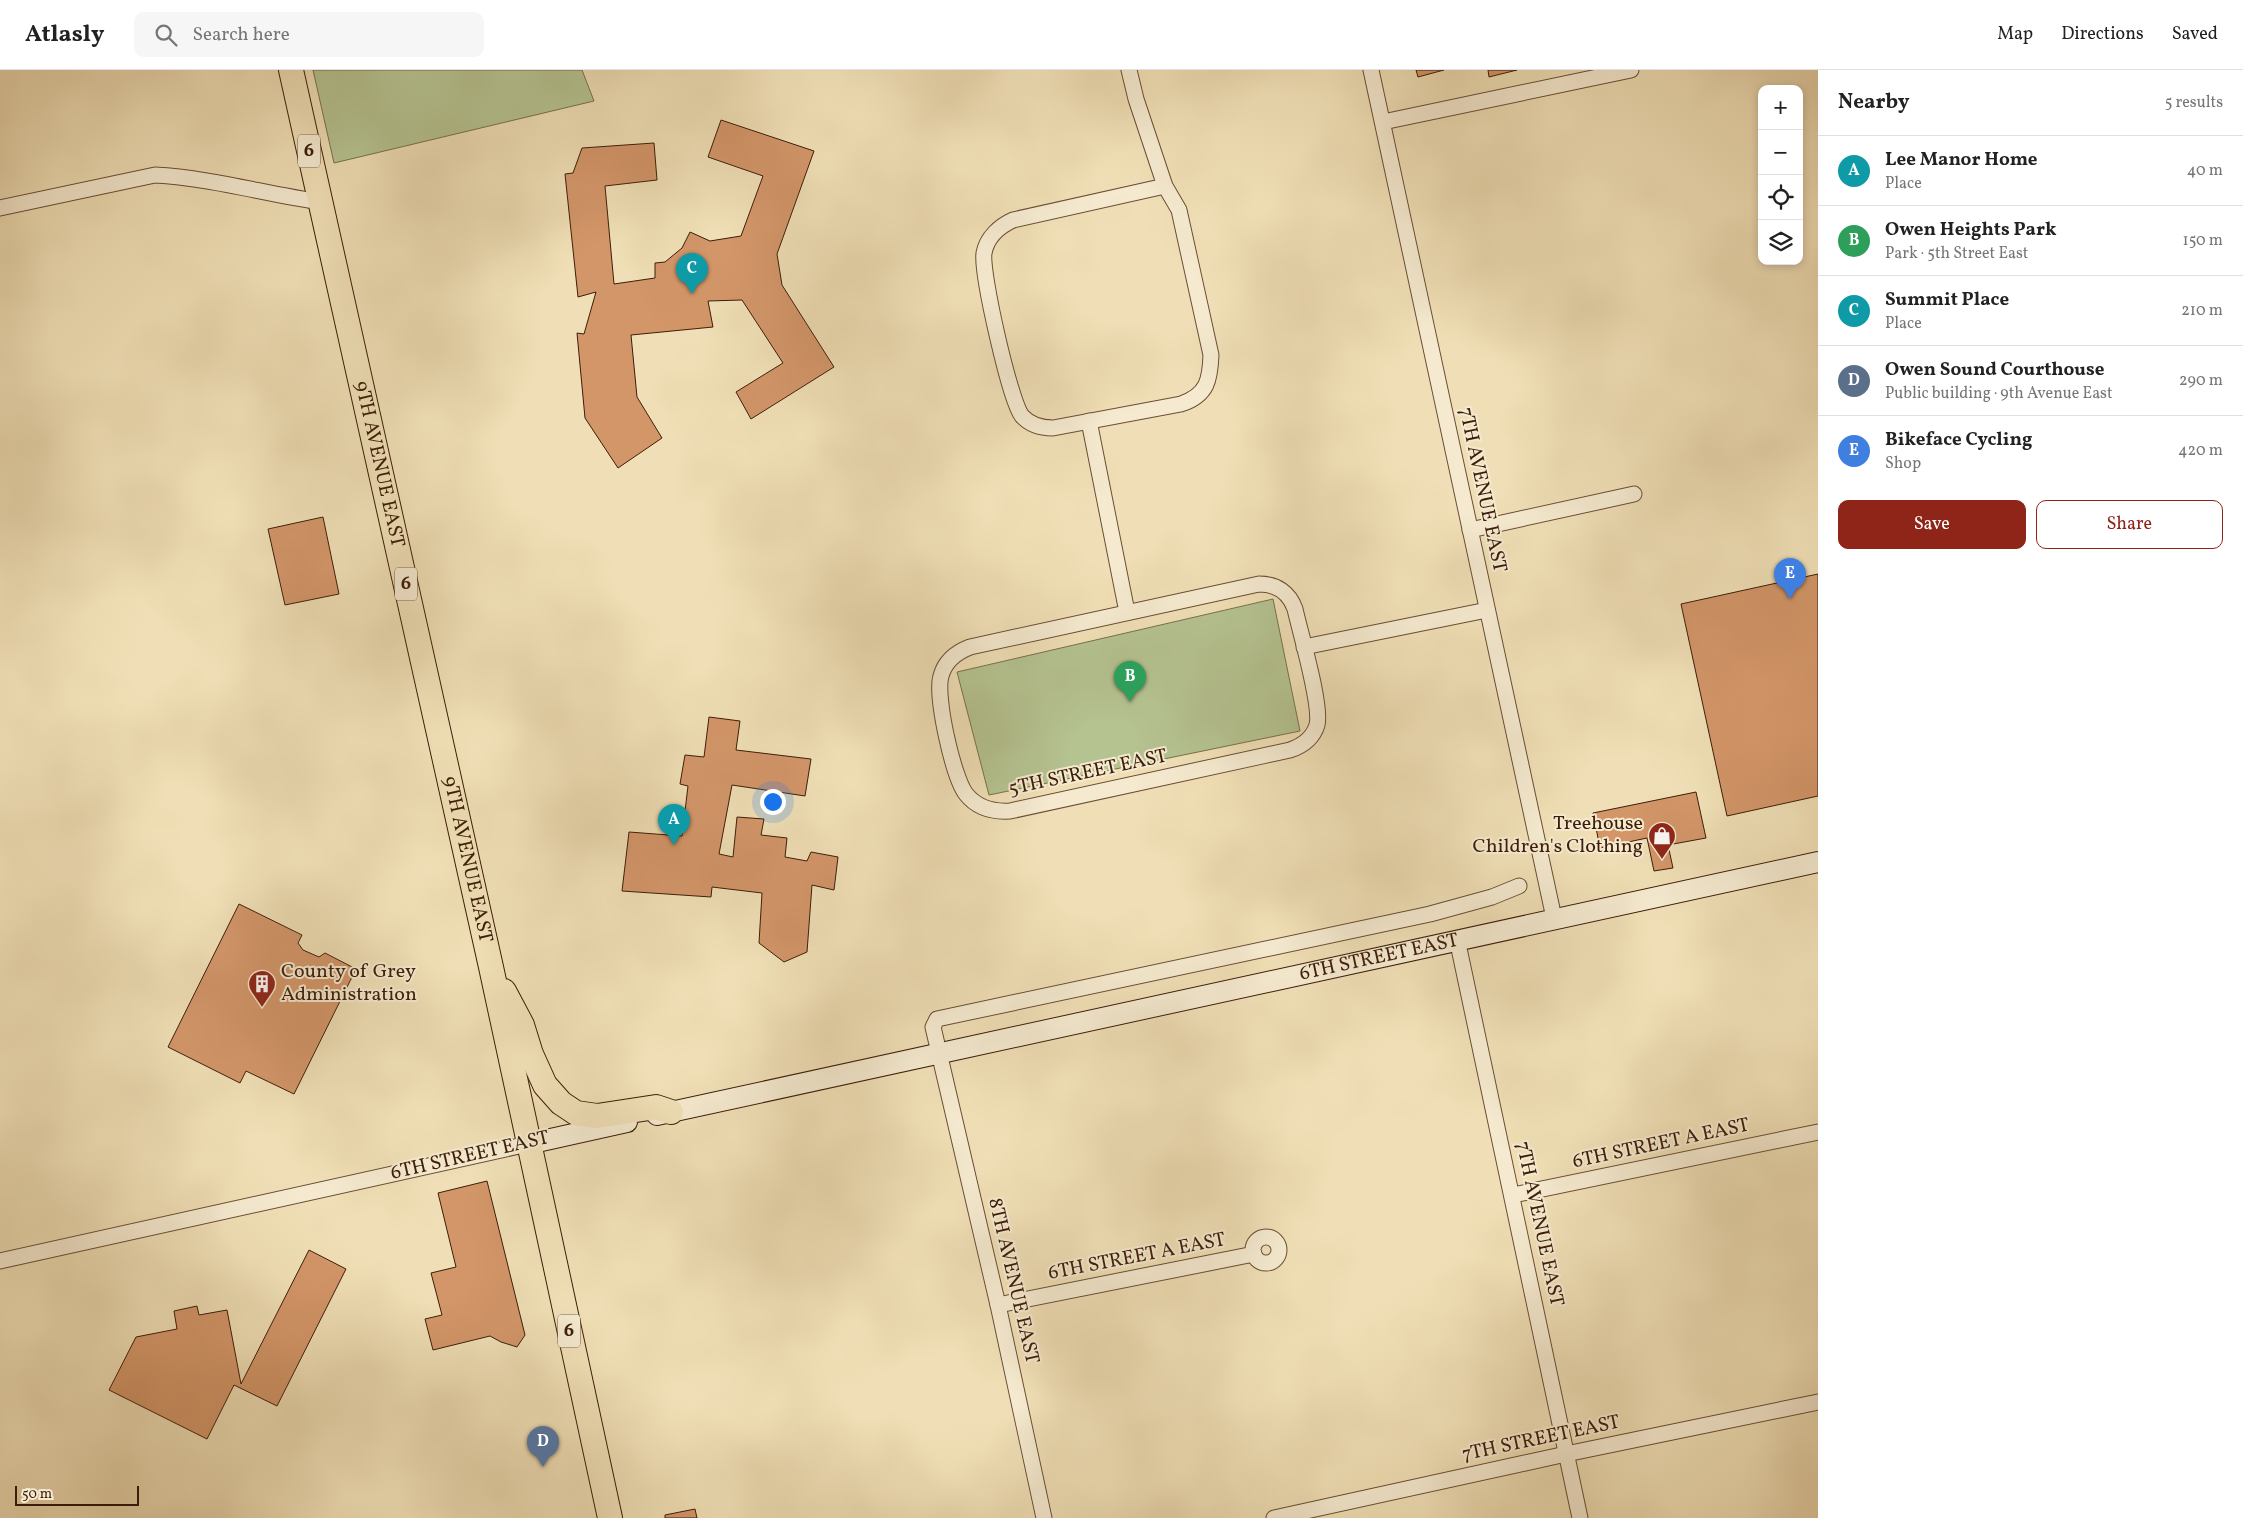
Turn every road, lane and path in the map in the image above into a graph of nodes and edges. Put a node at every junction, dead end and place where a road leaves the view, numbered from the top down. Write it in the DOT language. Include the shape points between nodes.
graph roads {
  1 [pos="291,70"];
  2 [pos="1129,70"];
  3 [pos="1371,70"];
  4 [pos="1631,70"];
  5 [pos="1383,122"];
  6 [pos="1165,186"];
  7 [pos="321,202"];
  8 [pos="0,208"];
  9 [pos="1089,421"];
  10 [pos="1634,494"];
  11 [pos="1470,530"];
  12 [pos="1488,610"];
  13 [pos="1127,612"];
  14 [pos="1304,648"];
  15 [pos="1818,862"];
  16 [pos="1519,886"];
  17 [pos="1554,918"];
  18 [pos="1458,939"];
  19 [pos="491,967"];
  20 [pos="940,1053"];
  21 [pos="671,1112"];
  22 [pos="1818,1132"];
  23 [pos="528,1144"];
  24 [pos="1513,1195"];
  25 [pos="1254,1254"];
  26 [pos="0,1261"];
  27 [pos="998,1305"];
  28 [pos="1818,1402"];
  29 [pos="1566,1454"];
  30 [pos="610,1518"];
  31 [pos="1044,1518"];
  32 [pos="1274,1518"];
  33 [pos="1580,1518"];
  1 -- 7 [label="highway, 6"];
  2 -- 6 [label="street"];
  3 -- 5 [label="street, 7TH AVENUE EAST"];
  4 -- 5 [label="street"];
  5 -- 11 [label="street, 7TH AVENUE EAST"];
  6 -- 9 [label="street" via="1179,210 1211,355 1210,377 1200,394 1188,402"];
  6 -- 9 [label="street" via="1013,220 997,230 984,253 985,277 1012,395 1022,415 1046,428"];
  7 -- 8 [label="street" via="181,176 155,176"];
  7 -- 19 [label="highway, 9TH AVENUE EAST / 6"];
  9 -- 13 [label="street"];
  10 -- 11 [label="street"];
  11 -- 12 [label="street, 7TH AVENUE EAST"];
  12 -- 14 [label="street"];
  12 -- 17 [label="street, 7TH AVENUE EAST"];
  13 -- 14 [label="street, 5TH STREET EAST" via="1267,584 1283,591 1293,603"];
  13 -- 14 [label="street, 5TH STREET EAST" via="970,647 948,662 940,682 943,721 958,777 974,801 991,810 1010,812 1296,748 1311,737 1318,720"];
  15 -- 17 [label="main road, 6TH STREET EAST"];
  16 -- 20 [label="street, 6TH STREET EAST" via="1430,914 937,1019 933,1027"];
  17 -- 18 [label="main road, 6TH STREET EAST"];
  18 -- 20 [label="main road, 6TH STREET EAST"];
  18 -- 24 [label="street, 7TH AVENUE EAST"];
  19 -- 21 [label="highway" via="522,1025 545,1085 561,1103 576,1112 597,1116 656,1107"];
  19 -- 23 [label="highway, 9TH AVENUE EAST / 6"];
  20 -- 21 [label="main road, 6TH STREET EAST"];
  20 -- 27 [label="street, 8TH AVENUE EAST"];
  21 -- 23 [label="main road, 6TH STREET EAST"];
  22 -- 24 [label="street, 6TH STREET A EAST"];
  23 -- 26 [label="street, 6TH STREET EAST"];
  23 -- 30 [label="highway, 9TH AVENUE EAST / 6"];
  24 -- 29 [label="street, 7TH AVENUE EAST"];
  25 -- 27 [label="street, 6TH STREET A EAST"];
  27 -- 31 [label="street, 8TH AVENUE EAST"];
  28 -- 29 [label="street, 7TH STREET EAST"];
  29 -- 32 [label="street, 7TH STREET EAST"];
  29 -- 33 [label="street, 7TH AVENUE EAST"];
}
